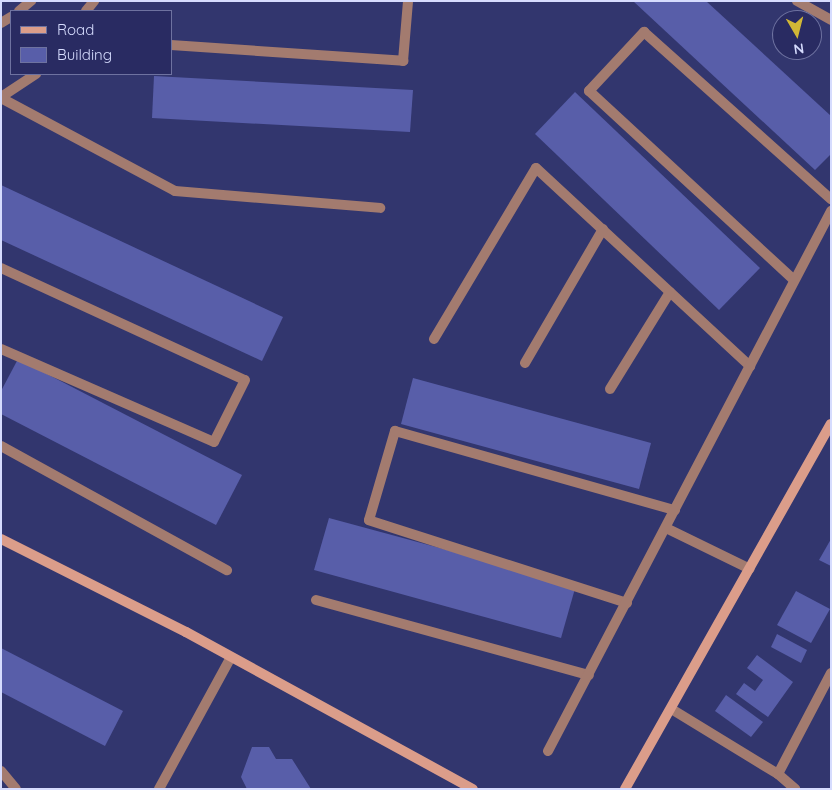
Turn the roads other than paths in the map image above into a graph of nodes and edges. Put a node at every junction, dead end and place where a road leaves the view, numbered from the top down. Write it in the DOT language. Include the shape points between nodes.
graph roads {
  1 [pos="31,1"];
  2 [pos="408,1"];
  3 [pos="797,1"];
  4 [pos="19,10"];
  5 [pos="831,20"];
  6 [pos="172,44"];
  7 [pos="34,75"];
  8 [pos="1,97"];
  9 [pos="831,200"];
  10 [pos="380,208"];
  11 [pos="831,211"];
  12 [pos="603,229"];
  13 [pos="826,229"];
  14 [pos="1,268"];
  15 [pos="794,280"];
  16 [pos="670,292"];
  17 [pos="434,339"];
  18 [pos="1,348"];
  19 [pos="525,363"];
  20 [pos="750,366"];
  21 [pos="610,389"];
  22 [pos="831,424"];
  23 [pos="1,446"];
  24 [pos="675,510"];
  25 [pos="666,528"];
  26 [pos="1,539"];
  27 [pos="750,569"];
  28 [pos="227,570"];
  29 [pos="316,600"];
  30 [pos="627,602"];
  31 [pos="230,659"];
  32 [pos="831,673"];
  33 [pos="589,675"];
  34 [pos="672,710"];
  35 [pos="548,752"];
  36 [pos="1,771"];
  37 [pos="778,774"];
  38 [pos="16,789"];
  39 [pos="159,789"];
  40 [pos="473,789"];
  41 [pos="625,789"];
  42 [pos="795,789"];
  1 -- 4 [label="street"];
  2 -- 6 [label="street" via="403,60"];
  3 -- 5 [label="street"];
  7 -- 8 [label="street"];
  8 -- 10 [label="street" via="175,191"];
  9 -- 15 [label="street" via="644,32 589,91"];
  11 -- 13 [label="street"];
  12 -- 16 [label="street"];
  12 -- 17 [label="street" via="536,168"];
  12 -- 19 [label="street"];
  13 -- 15 [label="street"];
  14 -- 18 [label="street" via="245,380 214,442"];
  15 -- 20 [label="street"];
  16 -- 20 [label="street"];
  16 -- 21 [label="street"];
  20 -- 24 [label="street"];
  22 -- 27 [label="street"];
  23 -- 28 [label="street"];
  24 -- 25 [label="street"];
  24 -- 30 [label="street" via="395,431 368,520"];
  25 -- 27 [label="street"];
  25 -- 30 [label="street"];
  26 -- 31 [label="street"];
  27 -- 34 [label="street"];
  29 -- 33 [label="street"];
  30 -- 33 [label="street"];
  31 -- 39 [label="street"];
  31 -- 40 [label="street"];
  32 -- 37 [label="street"];
  33 -- 35 [label="street"];
  34 -- 37 [label="street"];
  34 -- 41 [label="street"];
  36 -- 38 [label="street"];
  37 -- 42 [label="street"];
}
